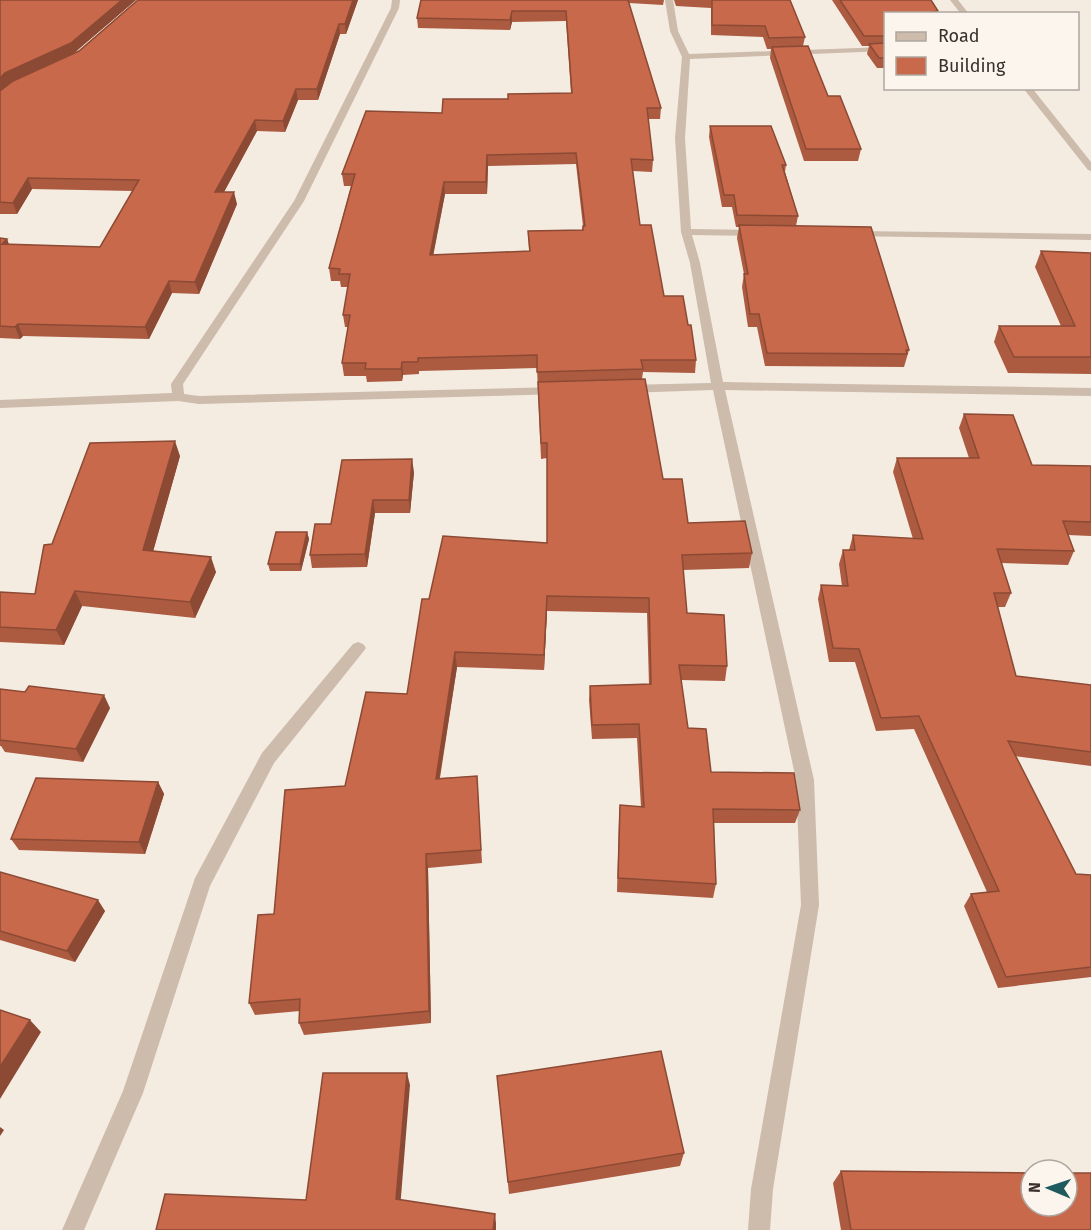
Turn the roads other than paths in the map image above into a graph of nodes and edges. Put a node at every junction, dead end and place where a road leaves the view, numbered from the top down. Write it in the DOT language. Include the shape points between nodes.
graph roads {
  1 [pos="396,0"];
  2 [pos="669,0"];
  3 [pos="954,0"];
  4 [pos="964,12"];
  5 [pos="884,49"];
  6 [pos="686,57"];
  7 [pos="1030,90"];
  8 [pos="1091,168"];
  9 [pos="686,232"];
  10 [pos="770,233"];
  11 [pos="841,234"];
  12 [pos="1091,237"];
  13 [pos="718,386"];
  14 [pos="612,389"];
  15 [pos="564,390"];
  16 [pos="1091,392"];
  17 [pos="178,397"];
  18 [pos="0,404"];
  19 [pos="358,648"];
  20 [pos="73,1230"];
  21 [pos="759,1230"];
  1 -- 17 [label="street" via="299,201 177,384"];
  2 -- 6 [label="street" via="674,31"];
  3 -- 4 [label="street"];
  5 -- 6 [label="street"];
  6 -- 9 [label="street" via="680,138"];
  7 -- 8 [label="street"];
  9 -- 10 [label="street"];
  9 -- 13 [label="street"];
  11 -- 12 [label="street"];
  13 -- 14 [label="street"];
  13 -- 16 [label="street"];
  13 -- 21 [label="street" via="805,780 810,905 762,1190"];
  15 -- 17 [label="street" via="199,400"];
  17 -- 18 [label="street"];
  19 -- 20 [label="street" via="268,758 201,884 133,1093"];
}
